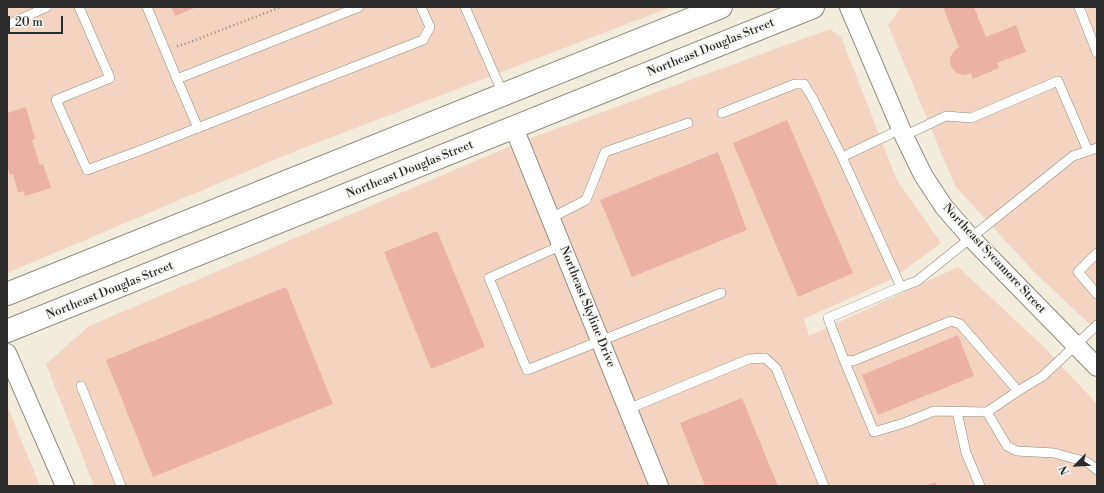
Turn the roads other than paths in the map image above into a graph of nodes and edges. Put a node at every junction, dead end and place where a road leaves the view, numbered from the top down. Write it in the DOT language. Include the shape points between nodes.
graph roads {
  1 [pos="48,7"];
  2 [pos="79,7"];
  3 [pos="147,7"];
  4 [pos="359,7"];
  5 [pos="421,7"];
  6 [pos="465,7"];
  7 [pos="721,7"];
  8 [pos="813,7"];
  9 [pos="849,7"];
  10 [pos="1079,7"];
  11 [pos="7,25"];
  12 [pos="1097,53"];
  13 [pos="177,79"];
  14 [pos="536,81"];
  15 [pos="502,94"];
  16 [pos="722,113"];
  17 [pos="688,123"];
  18 [pos="198,128"];
  19 [pos="514,128"];
  20 [pos="903,133"];
  21 [pos="1097,148"];
  22 [pos="1088,151"];
  23 [pos="842,156"];
  24 [pos="551,218"];
  25 [pos="971,238"];
  26 [pos="562,245"];
  27 [pos="1097,253"];
  28 [pos="901,287"];
  29 [pos="721,293"];
  30 [pos="7,294"];
  31 [pos="1097,294"];
  32 [pos="1097,325"];
  33 [pos="7,331"];
  34 [pos="600,340"];
  35 [pos="1076,345"];
  36 [pos="7,353"];
  37 [pos="844,360"];
  38 [pos="1097,367"];
  39 [pos="80,386"];
  40 [pos="1018,391"];
  41 [pos="628,409"];
  42 [pos="957,412"];
  43 [pos="987,412"];
  44 [pos="1097,470"];
  45 [pos="64,486"];
  46 [pos="121,486"];
  47 [pos="659,486"];
  48 [pos="824,486"];
  49 [pos="980,486"];
  1 -- 11 [label="lane"];
  2 -- 18 [label="lane" via="110,78 56,100 86,170"];
  3 -- 13 [label="lane"];
  4 -- 13 [label="lane"];
  5 -- 18 [label="lane" via="430,27 423,40"];
  6 -- 15 [label="lane"];
  7 -- 14 [label="main road"];
  8 -- 19 [label="main road, Northeast Douglas Street"];
  9 -- 20 [label="street, Northeast Sycamore Street"];
  10 -- 12 [label="lane"];
  13 -- 18 [label="lane"];
  14 -- 15 [label="main road"];
  14 -- 19 [label="main road" via="516,97 512,110"];
  15 -- 30 [label="main road"];
  16 -- 23 [label="lane" via="795,84 804,84"];
  17 -- 24 [label="lane" via="605,152 586,200"];
  19 -- 24 [label="street, Northeast Skyline Drive"];
  19 -- 33 [label="main road, Northeast Douglas Street"];
  20 -- 22 [label="lane" via="946,116 970,118 1058,81"];
  20 -- 23 [label="lane"];
  20 -- 25 [label="street, Northeast Sycamore Street" via="923,175 944,207"];
  21 -- 22 [label="lane"];
  22 -- 25 [label="lane" via="1073,156"];
  23 -- 28 [label="lane"];
  24 -- 26 [label="street, Northeast Skyline Drive"];
  25 -- 28 [label="lane" via="917,281"];
  25 -- 35 [label="street, Northeast Sycamore Street"];
  26 -- 34 [label="street, Northeast Skyline Drive"];
  26 -- 34 [label="lane" via="489,278 527,370"];
  27 -- 31 [label="lane" via="1078,272"];
  28 -- 37 [label="lane" via="828,318"];
  29 -- 34 [label="lane"];
  32 -- 35 [label="lane"];
  34 -- 41 [label="street, Northeast Skyline Drive"];
  35 -- 38 [label="street, Northeast Sycamore Street"];
  35 -- 40 [label="lane" via="1043,376"];
  36 -- 45 [label="street"];
  37 -- 40 [label="lane" via="854,361 951,321 960,324"];
  37 -- 42 [label="lane" via="874,432 934,411"];
  39 -- 46 [label="lane"];
  40 -- 43 [label="lane"];
  41 -- 47 [label="street, Northeast Skyline Drive"];
  41 -- 48 [label="lane" via="748,359 765,358 776,368"];
  42 -- 43 [label="lane"];
  42 -- 49 [label="lane" via="966,453"];
  43 -- 44 [label="lane" via="1007,446 1017,451 1054,453 1087,462"];
}
